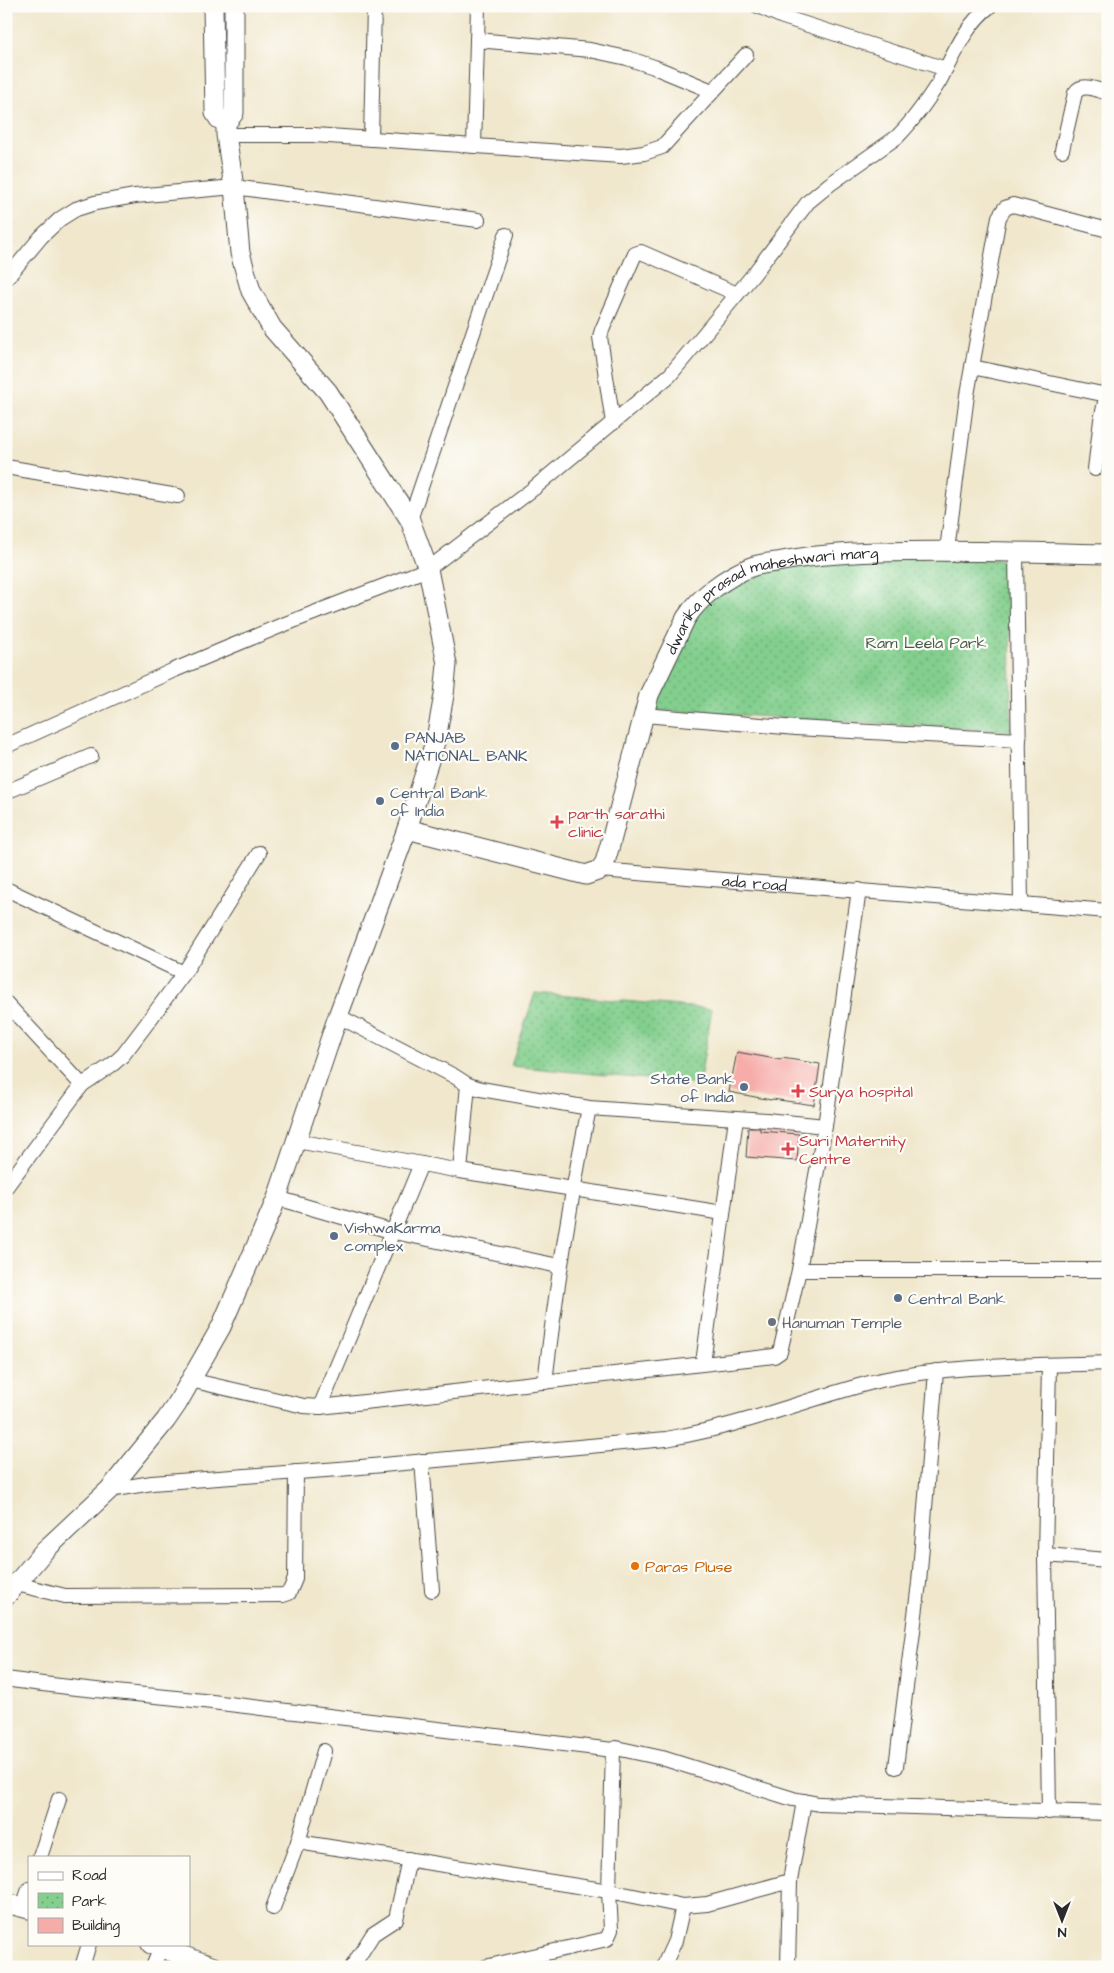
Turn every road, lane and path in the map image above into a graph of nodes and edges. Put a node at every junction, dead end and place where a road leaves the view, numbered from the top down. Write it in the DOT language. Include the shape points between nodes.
graph roads {
  1 [pos="213,6"];
  2 [pos="234,6"];
  3 [pos="374,6"];
  4 [pos="478,6"];
  5 [pos="758,6"];
  6 [pos="990,6"];
  7 [pos="477,40"];
  8 [pos="746,55"];
  9 [pos="946,68"];
  10 [pos="712,91"];
  11 [pos="1108,93"];
  12 [pos="226,129"];
  13 [pos="371,138"];
  14 [pos="474,146"];
  15 [pos="1062,150"];
  16 [pos="234,187"];
  17 [pos="478,220"];
  18 [pos="1108,230"];
  19 [pos="506,235"];
  20 [pos="6,280"];
  21 [pos="737,294"];
  22 [pos="972,367"];
  23 [pos="1107,392"];
  24 [pos="613,422"];
  25 [pos="6,466"];
  26 [pos="1095,469"];
  27 [pos="178,496"];
  28 [pos="410,520"];
  29 [pos="947,550"];
  30 [pos="1016,552"];
  31 [pos="1108,554"];
  32 [pos="428,569"];
  33 [pos="644,715"];
  34 [pos="1019,740"];
  35 [pos="6,746"];
  36 [pos="91,756"];
  37 [pos="6,792"];
  38 [pos="407,828"];
  39 [pos="259,853"];
  40 [pos="600,870"];
  41 [pos="6,889"];
  42 [pos="859,890"];
  43 [pos="1021,903"];
  44 [pos="1108,910"];
  45 [pos="184,973"];
  46 [pos="6,1003"];
  47 [pos="338,1016"];
  48 [pos="82,1085"];
  49 [pos="468,1085"];
  50 [pos="589,1108"];
  51 [pos="736,1118"];
  52 [pos="825,1126"];
  53 [pos="297,1141"];
  54 [pos="421,1164"];
  55 [pos="460,1170"];
  56 [pos="7,1184"];
  57 [pos="572,1188"];
  58 [pos="278,1198"];
  59 [pos="723,1214"];
  60 [pos="394,1232"];
  61 [pos="559,1266"];
  62 [pos="799,1270"];
  63 [pos="1108,1270"];
  64 [pos="703,1363"];
  65 [pos="1108,1363"];
  66 [pos="1049,1366"];
  67 [pos="936,1371"];
  68 [pos="190,1380"];
  69 [pos="545,1382"];
  70 [pos="320,1407"];
  71 [pos="422,1461"];
  72 [pos="296,1472"];
  73 [pos="109,1490"];
  74 [pos="1045,1556"];
  75 [pos="1108,1560"];
  76 [pos="11,1590"];
  77 [pos="432,1590"];
  78 [pos="6,1678"];
  79 [pos="324,1751"];
  80 [pos="613,1758"];
  81 [pos="896,1767"];
  82 [pos="59,1799"];
  83 [pos="1049,1812"];
  84 [pos="801,1813"];
  85 [pos="1108,1813"];
  86 [pos="298,1842"];
  87 [pos="40,1856"];
  88 [pos="409,1859"];
  89 [pos="790,1881"];
  90 [pos="28,1891"];
  91 [pos="609,1891"];
  92 [pos="19,1906"];
  93 [pos="683,1906"];
  94 [pos="273,1908"];
  95 [pos="88,1946"];
  96 [pos="156,1946"];
  97 [pos="82,1967"];
  98 [pos="153,1967"];
  99 [pos="214,1967"];
  100 [pos="352,1967"];
  101 [pos="485,1967"];
  102 [pos="663,1967"];
  103 [pos="788,1967"];
  1 -- 12 [label="main road" via="215,112"];
  2 -- 12 [label="main road" via="234,113"];
  3 -- 13 [label="street"];
  4 -- 7 [label="street"];
  5 -- 9 [label="street" via="783,17"];
  6 -- 9 [label="street" via="970,26"];
  7 -- 10 [label="street" via="590,50 627,58"];
  7 -- 14 [label="street"];
  8 -- 10 [label="street"];
  9 -- 21 [label="street" via="906,128 808,202"];
  10 -- 14 [label="street" via="662,147 644,153 622,156"];
  11 -- 15 [label="street" via="1083,87 1077,89"];
  12 -- 13 [label="street"];
  12 -- 16 [label="main road"];
  13 -- 14 [label="street"];
  16 -- 17 [label="street"];
  16 -- 20 [label="street" via="136,196 76,209 41,237"];
  16 -- 28 [label="main road" via="240,253 251,290 272,328 328,392"];
  18 -- 22 [label="street" via="1013,205 1005,208 999,217"];
  19 -- 28 [label="street"];
  21 -- 24 [label="street" via="670,375"];
  21 -- 24 [label="street" via="641,252 635,254 600,337"];
  22 -- 23 [label="street"];
  22 -- 29 [label="street"];
  23 -- 26 [label="street"];
  24 -- 32 [label="street" via="533,489"];
  25 -- 27 [label="street"];
  28 -- 32 [label="main road"];
  29 -- 30 [label="main road, dwarika prasad maheshwari marg"];
  29 -- 33 [label="main road, dwarika prasad maheshwari marg" via="821,555 752,567 738,574 692,607 649,694"];
  30 -- 31 [label="main road, dwarika prasad maheshwari marg"];
  30 -- 34 [label="street"];
  32 -- 35 [label="street" via="172,671"];
  32 -- 38 [label="main road" via="447,664 436,739"];
  33 -- 34 [label="street" via="796,728"];
  33 -- 40 [label="main road, dwarika prasad maheshwari marg" via="610,845"];
  34 -- 43 [label="street"];
  36 -- 37 [label="street"];
  38 -- 40 [label="main road, ada road" via="586,875"];
  38 -- 47 [label="main road"];
  39 -- 45 [label="street"];
  40 -- 42 [label="street, ada road"];
  41 -- 45 [label="street"];
  42 -- 43 [label="street, ada road"];
  42 -- 52 [label="street"];
  43 -- 44 [label="street, ada road"];
  45 -- 48 [label="street" via="123,1055"];
  46 -- 48 [label="street"];
  47 -- 49 [label="street"];
  47 -- 53 [label="main road"];
  48 -- 56 [label="street"];
  49 -- 50 [label="street"];
  49 -- 55 [label="street"];
  50 -- 51 [label="street"];
  50 -- 57 [label="street"];
  51 -- 52 [label="street"];
  51 -- 59 [label="street"];
  52 -- 62 [label="street"];
  53 -- 54 [label="street"];
  53 -- 58 [label="main road"];
  54 -- 55 [label="street"];
  54 -- 60 [label="street"];
  55 -- 57 [label="street"];
  57 -- 59 [label="street"];
  57 -- 61 [label="street"];
  58 -- 60 [label="street"];
  58 -- 68 [label="main road" via="221,1327"];
  59 -- 64 [label="street"];
  60 -- 61 [label="street"];
  60 -- 70 [label="street"];
  61 -- 69 [label="street"];
  62 -- 63 [label="street"];
  62 -- 64 [label="street" via="780,1352 774,1356"];
  64 -- 69 [label="street"];
  65 -- 66 [label="street"];
  66 -- 67 [label="street"];
  66 -- 74 [label="street"];
  67 -- 71 [label="street" via="872,1383 731,1424 666,1439"];
  67 -- 81 [label="street" via="919,1583"];
  68 -- 70 [label="street"];
  68 -- 73 [label="main road" via="166,1420"];
  69 -- 70 [label="street"];
  71 -- 72 [label="street"];
  71 -- 77 [label="street"];
  72 -- 73 [label="street" via="152,1483"];
  72 -- 76 [label="street" via="295,1579 289,1593 66,1596"];
  73 -- 76 [label="main road" via="44,1551"];
  74 -- 75 [label="street"];
  74 -- 83 [label="street"];
  78 -- 80 [label="street" via="218,1703"];
  79 -- 86 [label="street"];
  80 -- 84 [label="street" via="616,1748 662,1758"];
  80 -- 91 [label="street"];
  82 -- 87 [label="street"];
  83 -- 84 [label="street" via="819,1804"];
  83 -- 85 [label="street"];
  84 -- 89 [label="street"];
  86 -- 88 [label="street"];
  86 -- 94 [label="street"];
  88 -- 91 [label="street"];
  88 -- 100 [label="street" via="396,1919 373,1934"];
  89 -- 93 [label="street" via="707,1904"];
  89 -- 103 [label="street"];
  90 -- 92 [label="street"];
  91 -- 93 [label="street"];
  91 -- 101 [label="street" via="612,1930 607,1939"];
  93 -- 102 [label="street" via="675,1941"];
  95 -- 97 [label="street"];
  96 -- 98 [label="street"];
  96 -- 99 [label="main road"];
}
